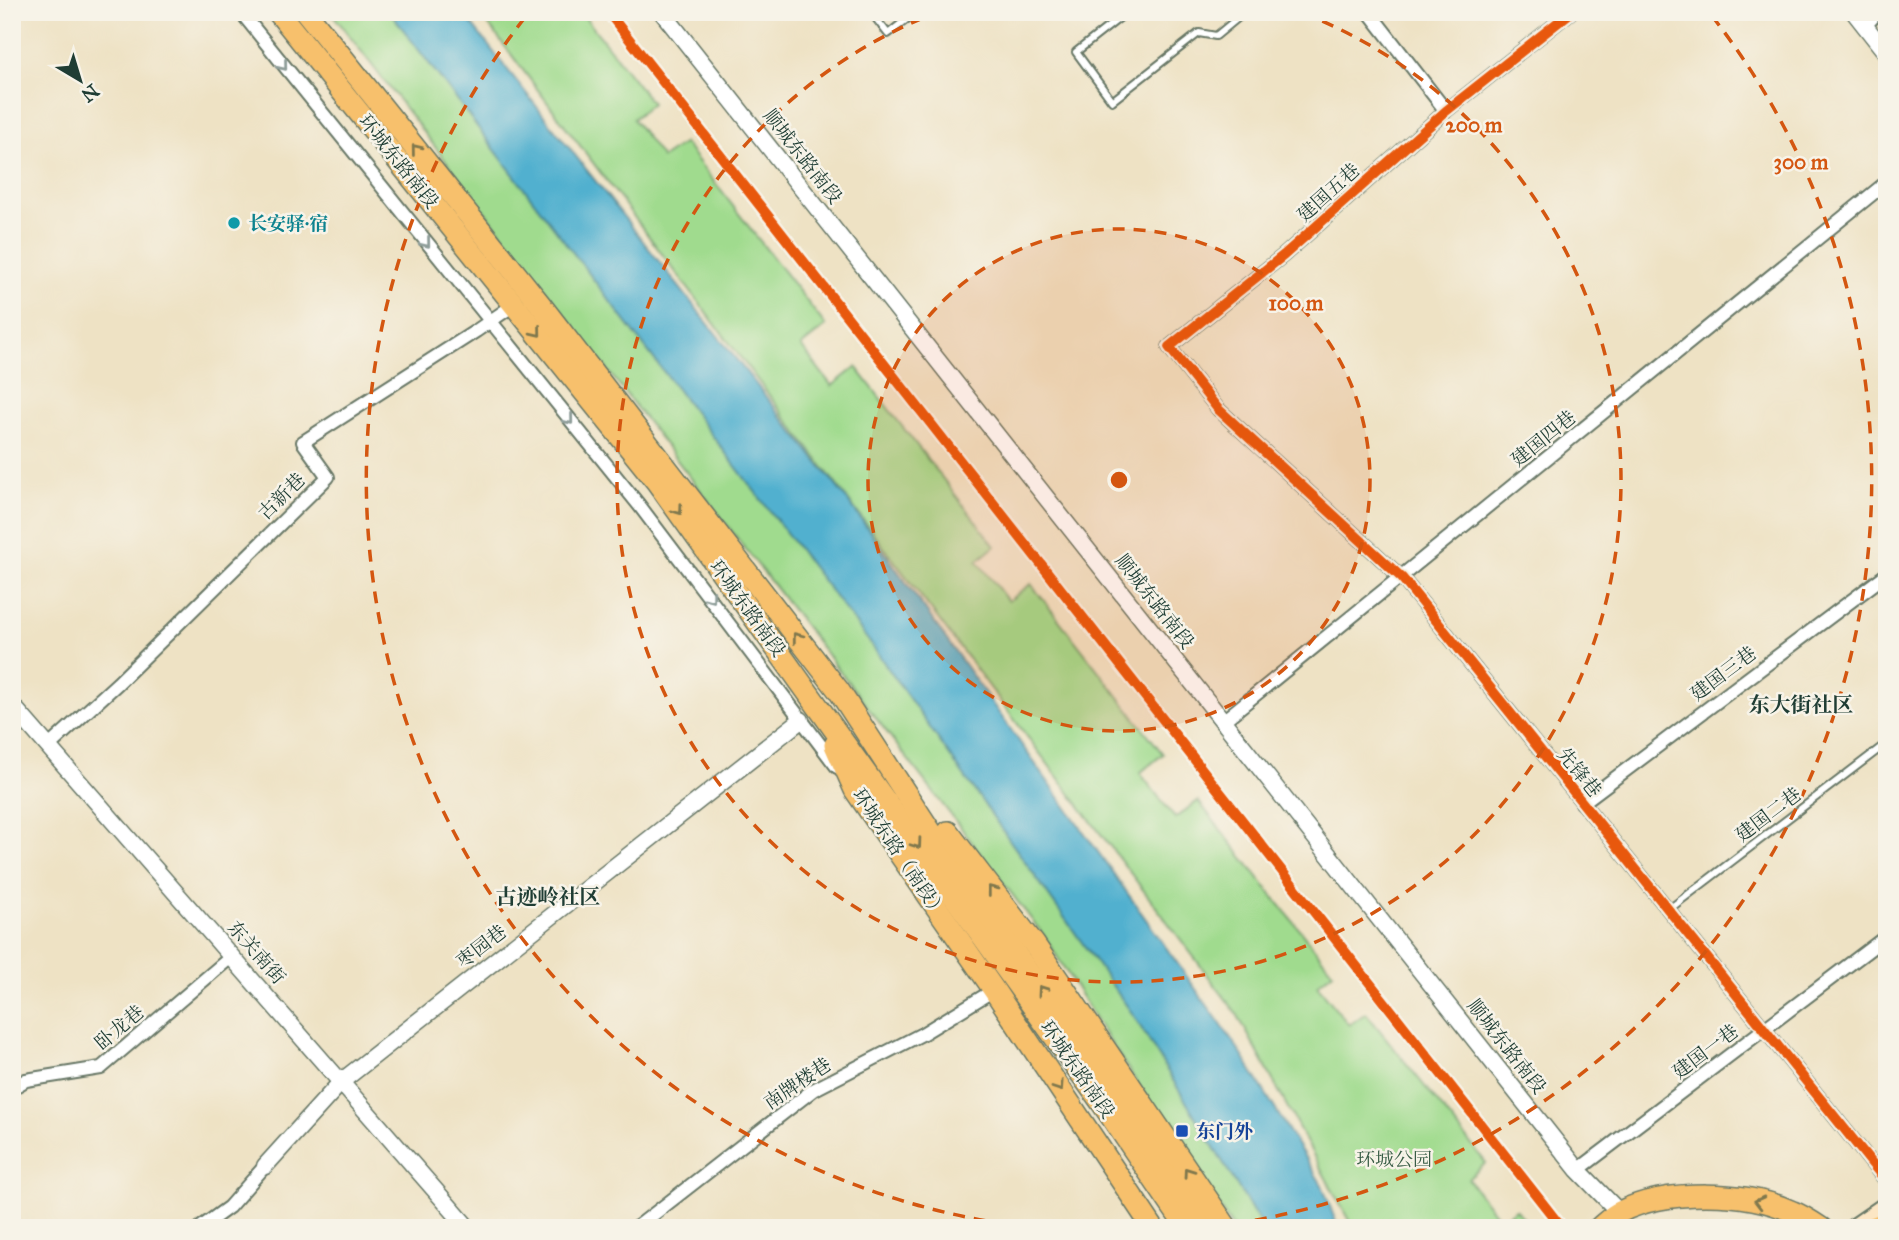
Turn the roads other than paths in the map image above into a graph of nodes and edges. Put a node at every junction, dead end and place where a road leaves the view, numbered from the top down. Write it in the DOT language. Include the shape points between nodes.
graph roads {
  1 [pos="241,12"];
  2 [pos="278,12"];
  3 [pos="306,12"];
  4 [pos="662,12"];
  5 [pos="871,12"];
  6 [pos="916,12"];
  7 [pos="1127,12"];
  8 [pos="1245,12"];
  9 [pos="1571,12"];
  10 [pos="1854,12"];
  11 [pos="1878,12"];
  12 [pos="1371,13"];
  13 [pos="1865,26"];
  14 [pos="1887,54"];
  15 [pos="1446,111"];
  16 [pos="1887,183"];
  17 [pos="514,303"];
  18 [pos="489,322"];
  19 [pos="1218,409"];
  20 [pos="1887,574"];
  21 [pos="1402,578"];
  22 [pos="839,691"];
  23 [pos="12,705"];
  24 [pos="820,709"];
  25 [pos="801,720"];
  26 [pos="1223,721"];
  27 [pos="1887,743"];
  28 [pos="48,747"];
  29 [pos="855,790"];
  30 [pos="1582,803"];
  31 [pos="1668,910"];
  32 [pos="1887,936"];
  33 [pos="233,956"];
  34 [pos="994,990"];
  35 [pos="1765,1030"];
  36 [pos="342,1081"];
  37 [pos="12,1088"];
  38 [pos="265,1166"];
  39 [pos="1578,1170"];
  40 [pos="1887,1182"];
  41 [pos="1887,1206"];
  42 [pos="1619,1212"];
  43 [pos="1887,1222"];
  44 [pos="200,1228"];
  45 [pos="468,1228"];
  46 [pos="636,1228"];
  47 [pos="1153,1228"];
  48 [pos="1187,1228"];
  49 [pos="1206,1228"];
  50 [pos="1227,1228"];
  51 [pos="1599,1228"];
  52 [pos="1821,1228"];
  53 [pos="1855,1228"];
  54 [pos="1872,1228"];
  1 -- 18 [label="street, one-way"];
  2 -- 17 [label="main road, 环城东路南段"];
  22 -- 3 [label="main road, 环城东路南段, one-way" via="540,304"];
  4 -- 26 [label="street, 顺城东路南段"];
  5 -- 6 [label="lane" via="888,34"];
  7 -- 8 [label="lane" via="1076,52 1112,101 1199,33 1216,36"];
  9 -- 15 [label="street, 建国五巷"];
  10 -- 13 [label="street"];
  11 -- 13 [label="street"];
  12 -- 15 [label="street"];
  13 -- 14 [label="street"];
  15 -- 19 [label="street, 建国五巷" via="1284,255 1169,347"];
  16 -- 21 [label="street, 建国四巷"];
  17 -- 18 [label="street, 古新巷"];
  17 -- 24 [label="main road, 环城东路南段, one-way" via="657,482"];
  18 -- 25 [label="street, one-way" via="655,526"];
  18 -- 28 [label="street, 古新巷" via="303,442 328,477"];
  19 -- 21 [label="street, 先锋巷"];
  20 -- 30 [label="street, 建国三巷"];
  21 -- 26 [label="street, 建国四巷"];
  21 -- 30 [label="street, 先锋巷"];
  49 -- 22 [label="main road, 环城东路南段, one-way" via="931,832"];
  50 -- 22 [label="main road, one-way" via="1034,944"];
  23 -- 28 [label="street, 东关南街"];
  24 -- 29 [label="main road, 环城东路（南段）"];
  24 -- 48 [label="main road, 环城东路南段, one-way"];
  25 -- 29 [label="street"];
  25 -- 36 [label="street, 枣园巷"];
  26 -- 39 [label="street, 顺城东路南段"];
  27 -- 31 [label="lane, 建国二巷"];
  28 -- 33 [label="street, 东关南街"];
  29 -- 34 [label="main road, 环城东路（南段）"];
  30 -- 31 [label="street, 先锋巷"];
  31 -- 35 [label="street, 先锋巷"];
  32 -- 35 [label="street, 建国一巷"];
  33 -- 36 [label="street, 东关南街"];
  33 -- 37 [label="street, 卧龙巷" via="101,1068 26,1080"];
  34 -- 46 [label="street, 南牌楼巷" via="922,1034 813,1090"];
  34 -- 47 [label="main road, 环城东路（南段）, one-way"];
  35 -- 39 [label="street, 建国一巷"];
  35 -- 40 [label="street, 先锋巷"];
  36 -- 38 [label="street, 枣园巷"];
  36 -- 45 [label="street, 东关南街"];
  38 -- 44 [label="street" via="229,1208"];
  39 -- 42 [label="street, 顺城东路南段"];
  41 -- 53 [label="main road"];
  42 -- 51 [label="main road"];
  52 -- 42 [label="main road, one-way" via="1792,1211 1752,1199 1712,1195 1665,1196"];
  43 -- 54 [label="main road"];
}
